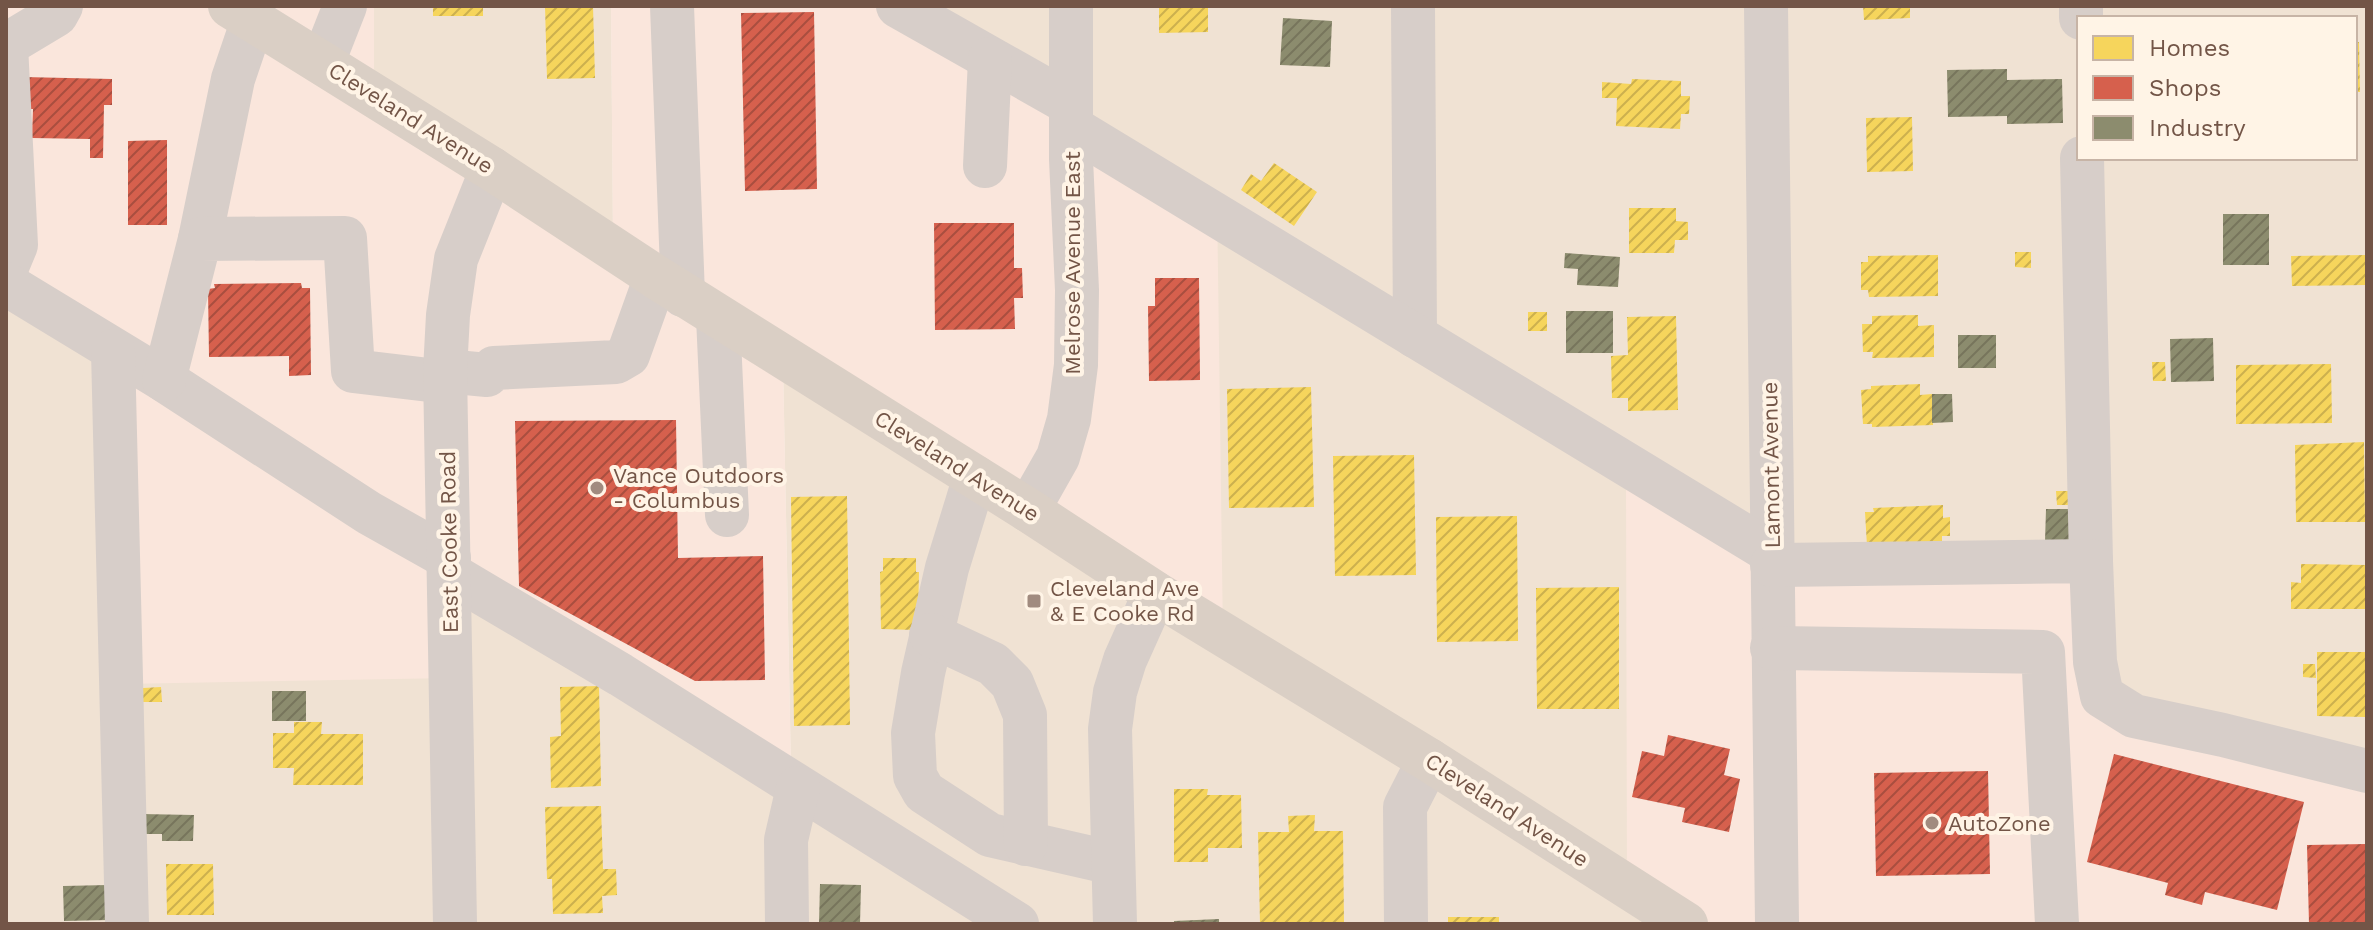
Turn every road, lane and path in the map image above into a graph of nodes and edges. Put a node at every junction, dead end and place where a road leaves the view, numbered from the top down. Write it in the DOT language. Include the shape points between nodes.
graph roads {
  1 [pos="61,6"];
  2 [pos="345,6"];
  3 [pos="672,6"];
  4 [pos="898,6"];
  5 [pos="1071,6"];
  6 [pos="1413,6"];
  7 [pos="1766,6"];
  8 [pos="241,13"];
  9 [pos="990,59"];
  10 [pos="323,62"];
  11 [pos="1071,115"];
  12 [pos="2082,160"];
  13 [pos="985,166"];
  14 [pos="492,169"];
  15 [pos="200,239"];
  16 [pos="6,269"];
  17 [pos="6,284"];
  18 [pos="686,296"];
  19 [pos="1415,336"];
  20 [pos="113,351"];
  21 [pos="446,377"];
  22 [pos="164,380"];
  23 [pos="975,477"];
  24 [pos="1028,510"];
  25 [pos="727,515"];
  26 [pos="1772,559"];
  27 [pos="2091,561"];
  28 [pos="449,566"];
  29 [pos="1155,593"];
  30 [pos="931,635"];
  31 [pos="1772,648"];
  32 [pos="1429,760"];
  33 [pos="2367,771"];
  34 [pos="798,788"];
  35 [pos="1026,844"];
  36 [pos="1113,863"];
  37 [pos="127,924"];
  38 [pos="455,924"];
  39 [pos="787,924"];
  40 [pos="1017,924"];
  41 [pos="1115,924"];
  42 [pos="1406,924"];
  43 [pos="1686,924"];
  44 [pos="1777,924"];
  45 [pos="2057,924"];
  1 -- 16 [label="street" via="56,15 6,45 16,245"];
  2 -- 10 [label="street"];
  3 -- 18 [label="street"];
  4 -- 9 [label="street"];
  5 -- 11 [label="street, Melrose Avenue East"];
  6 -- 19 [label="street"];
  7 -- 26 [label="street, Lamont Avenue"];
  8 -- 10 [label="main road, Cleveland Avenue"];
  8 -- 15 [label="street"];
  9 -- 11 [label="street"];
  9 -- 13 [label="street"];
  10 -- 14 [label="main road, Cleveland Avenue"];
  11 -- 19 [label="street"];
  11 -- 24 [label="street, Melrose Avenue East" via="1076,365 1058,457"];
  12 -- 27 [label="street"];
  14 -- 18 [label="main road, Cleveland Avenue"];
  14 -- 21 [label="street, East Cooke Road" via="456,259"];
  15 -- 21 [label="street" via="345,238 353,371"];
  15 -- 22 [label="street"];
  17 -- 20 [label="street"];
  18 -- 21 [label="street" via="616,362 494,368 487,375"];
  18 -- 23 [label="main road, Cleveland Avenue"];
  18 -- 25 [label="street"];
  19 -- 26 [label="street"];
  20 -- 22 [label="street"];
  20 -- 37 [label="street"];
  21 -- 28 [label="street, East Cooke Road"];
  22 -- 28 [label="street"];
  23 -- 24 [label="main road, Cleveland Avenue"];
  23 -- 30 [label="street"];
  24 -- 29 [label="main road, Cleveland Avenue"];
  26 -- 27 [label="street"];
  26 -- 31 [label="street, Lamont Avenue"];
  27 -- 33 [label="street" via="2095,662 2102,696 2134,716"];
  28 -- 34 [label="street"];
  28 -- 38 [label="street, East Cooke Road"];
  29 -- 32 [label="main road, Cleveland Avenue"];
  29 -- 36 [label="street" via="1115,692 1110,729"];
  30 -- 35 [label="street" via="993,664 1012,683 1025,715"];
  30 -- 35 [label="street" via="913,733 915,776 924,792 990,835"];
  31 -- 44 [label="street, Lamont Avenue"];
  31 -- 45 [label="street" via="2043,652"];
  32 -- 42 [label="street" via="1405,807"];
  32 -- 43 [label="main road, Cleveland Avenue"];
  34 -- 39 [label="street" via="786,840"];
  34 -- 40 [label="street"];
  35 -- 36 [label="street"];
  36 -- 41 [label="street"];
}
